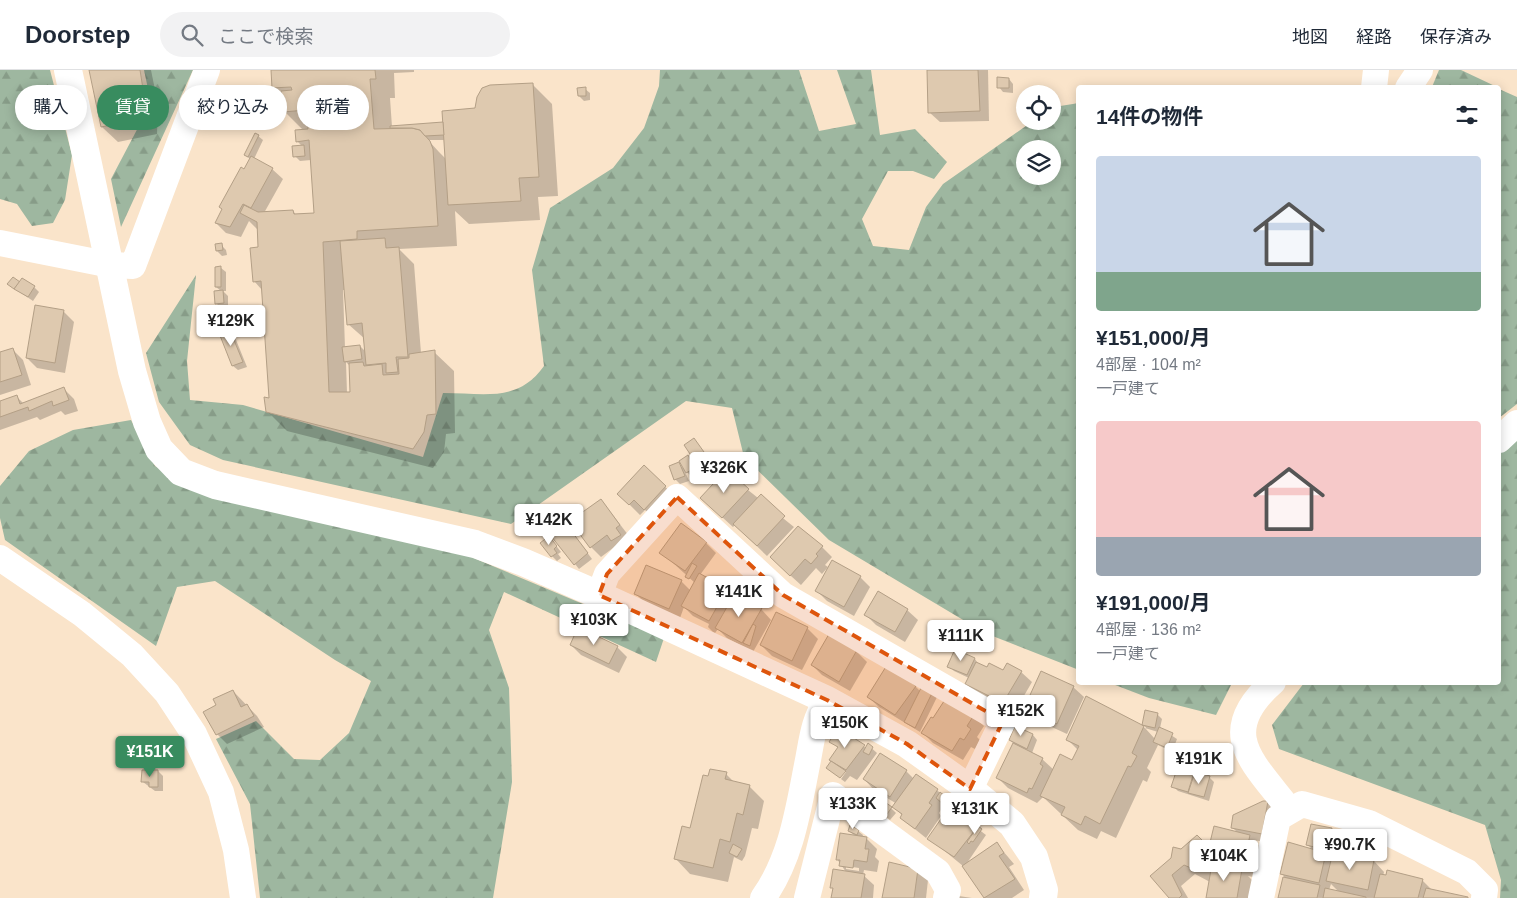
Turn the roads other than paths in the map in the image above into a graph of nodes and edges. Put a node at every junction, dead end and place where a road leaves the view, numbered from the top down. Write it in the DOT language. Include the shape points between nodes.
graph roads {
  1 [pos="68,70"];
  2 [pos="207,70"];
  3 [pos="1376,70"];
  4 [pos="1420,70"];
  5 [pos="1374,85"];
  6 [pos="1410,85"];
  7 [pos="0,243"];
  8 [pos="111,265"];
  9 [pos="1517,423"];
  10 [pos="1501,438"];
  11 [pos="0,558"];
  12 [pos="599,595"];
  13 [pos="1270,685"];
  14 [pos="827,700"];
  15 [pos="970,789"];
  16 [pos="1290,809"];
  17 [pos="243,898"];
  18 [pos="763,898"];
  19 [pos="807,898"];
  20 [pos="946,898"];
  21 [pos="1043,898"];
  22 [pos="1261,898"];
  23 [pos="1484,898"];
  1 -- 8 [label="street"];
  2 -- 8 [label="street" via="133,266"];
  3 -- 5 [label="street"];
  4 -- 6 [label="street"];
  7 -- 8 [label="street"];
  8 -- 12 [label="street" via="132,371 147,422 159,449 181,472 215,485 476,544"];
  9 -- 10 [label="street"];
  11 -- 17 [label="street" via="82,614 132,655 168,693 194,734 221,792 236,850"];
  12 -- 14 [label="street"];
  12 -- 15 [label="street" via="607,574 677,497 783,595 1003,721"];
  13 -- 16 [label="street" via="1246,714 1242,734 1251,760"];
  14 -- 15 [label="street" via="907,744"];
  14 -- 18 [label="street" via="817,716 796,823 777,878"];
  15 -- 21 [label="street" via="1012,824 1034,857 1044,890"];
  16 -- 22 [label="street" via="1278,818"];
  16 -- 23 [label="street" via="1302,804 1369,823 1467,872 1485,890"];
  19 -- 20 [label="street" via="832,795 938,872 948,890"];
}
